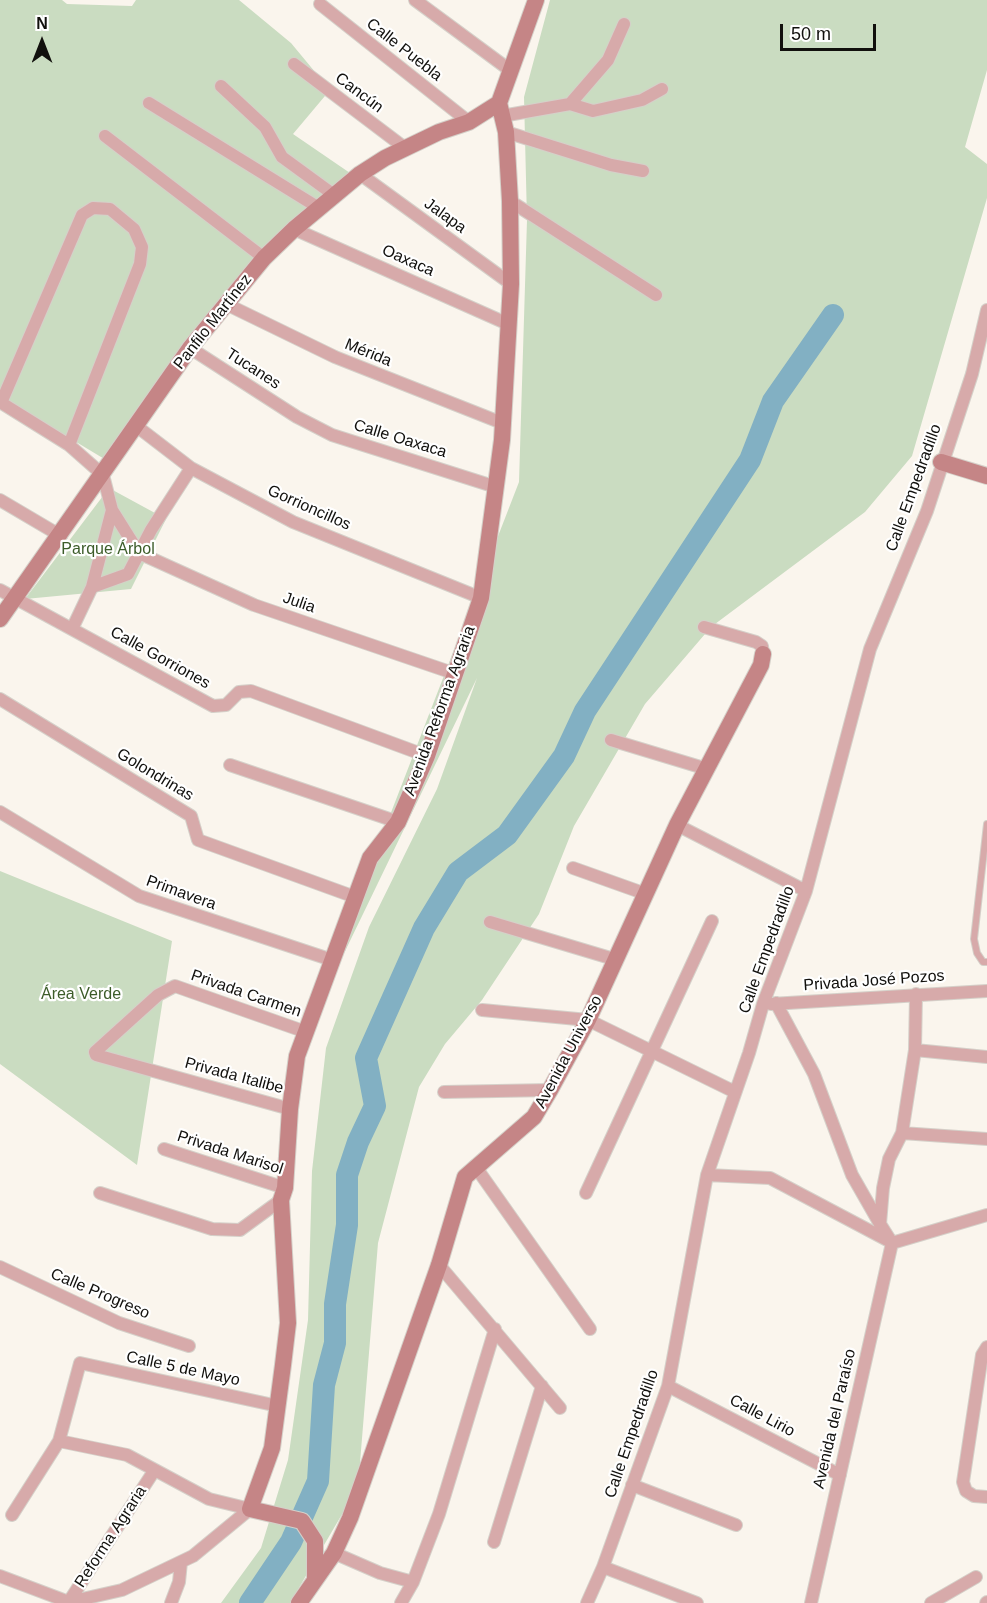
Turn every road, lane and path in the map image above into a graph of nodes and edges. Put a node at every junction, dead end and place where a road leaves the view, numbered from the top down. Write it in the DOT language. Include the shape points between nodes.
graph roads {
  1 [pos="415,0"];
  2 [pos="534,1"];
  3 [pos="320,4"];
  4 [pos="624,24"];
  5 [pos="294,64"];
  6 [pos="511,71"];
  7 [pos="221,86"];
  8 [pos="662,89"];
  9 [pos="149,103"];
  10 [pos="570,104"];
  11 [pos="502,117"];
  12 [pos="469,122"];
  13 [pos="105,136"];
  14 [pos="405,148"];
  15 [pos="643,171"];
  16 [pos="360,174"];
  17 [pos="334,195"];
  18 [pos="510,201"];
  19 [pos="318,208"];
  20 [pos="294,229"];
  21 [pos="264,258"];
  22 [pos="511,284"];
  23 [pos="656,295"];
  24 [pos="226,304"];
  25 [pos="987,310"];
  26 [pos="508,324"];
  27 [pos="190,348"];
  28 [pos="1,403"];
  29 [pos="297,417"];
  30 [pos="502,423"];
  31 [pos="135,425"];
  32 [pos="69,446"];
  33 [pos="941,462"];
  34 [pos="191,468"];
  35 [pos="103,475"];
  36 [pos="987,476"];
  37 [pos="496,487"];
  38 [pos="0,500"];
  39 [pos="112,510"];
  40 [pos="61,536"];
  41 [pos="139,553"];
  42 [pos="92,587"];
  43 [pos="7,594"];
  44 [pos="481,598"];
  45 [pos="0,620"];
  46 [pos="704,627"];
  47 [pos="72,629"];
  48 [pos="763,654"];
  49 [pos="453,673"];
  50 [pos="0,699"];
  51 [pos="611,740"];
  52 [pos="427,756"];
  53 [pos="230,765"];
  54 [pos="707,769"];
  55 [pos="0,812"];
  56 [pos="398,822"];
  57 [pos="987,824"];
  58 [pos="677,825"];
  59 [pos="573,868"];
  60 [pos="806,891"];
  61 [pos="646,894"];
  62 [pos="355,897"];
  63 [pos="712,921"];
  64 [pos="490,922"];
  65 [pos="333,960"];
  66 [pos="617,960"];
  67 [pos="987,962"];
  68 [pos="176,986"];
  69 [pos="987,991"];
  70 [pos="916,994"];
  71 [pos="770,1004"];
  72 [pos="482,1010"];
  73 [pos="588,1020"];
  74 [pos="306,1032"];
  75 [pos="915,1050"];
  76 [pos="652,1052"];
  77 [pos="987,1057"];
  78 [pos="550,1090"];
  79 [pos="444,1092"];
  80 [pos="735,1092"];
  81 [pos="290,1109"];
  82 [pos="902,1133"];
  83 [pos="987,1139"];
  84 [pos="164,1149"];
  85 [pos="475,1166"];
  86 [pos="707,1175"];
  87 [pos="100,1193"];
  88 [pos="586,1193"];
  89 [pos="283,1194"];
  90 [pos="987,1215"];
  91 [pos="880,1224"];
  92 [pos="892,1243"];
  93 [pos="439,1264"];
  94 [pos="0,1267"];
  95 [pos="495,1329"];
  96 [pos="590,1329"];
  97 [pos="189,1346"];
  98 [pos="987,1347"];
  99 [pos="542,1386"];
  100 [pos="668,1386"];
  101 [pos="278,1406"];
  102 [pos="560,1408"];
  103 [pos="59,1441"];
  104 [pos="154,1471"];
  105 [pos="840,1475"];
  106 [pos="632,1485"];
  107 [pos="987,1497"];
  108 [pos="250,1509"];
  109 [pos="12,1515"];
  110 [pos="736,1524"];
  111 [pos="494,1542"];
  112 [pos="333,1553"];
  113 [pos="181,1562"];
  114 [pos="603,1567"];
  115 [pos="0,1576"];
  116 [pos="976,1577"];
  117 [pos="315,1579"];
  118 [pos="412,1582"];
  119 [pos="68,1603"];
  120 [pos="171,1603"];
  121 [pos="299,1603"];
  122 [pos="401,1603"];
  123 [pos="587,1603"];
  124 [pos="697,1603"];
  125 [pos="811,1603"];
  126 [pos="932,1603"];
  1 -- 6 [label="street"];
  2 -- 6 [label="street, Avenida Reforma Agraria"];
  3 -- 12 [label="street, Calle Puebla"];
  4 -- 10 [label="street" via="608,60"];
  5 -- 14 [label="street, Cancún"];
  6 -- 11 [label="street, Avenida Reforma Agraria"];
  7 -- 17 [label="street" via="265,127 282,157"];
  8 -- 10 [label="street" via="642,100 594,111"];
  9 -- 19 [label="street"];
  10 -- 11 [label="street"];
  11 -- 12 [label="street, Panfilo Martínez"];
  11 -- 15 [label="street" via="610,165"];
  11 -- 18 [label="street, Avenida Reforma Agraria"];
  12 -- 14 [label="street, Panfilo Martínez"];
  13 -- 21 [label="street"];
  14 -- 16 [label="street, Panfilo Martínez"];
  16 -- 17 [label="street, Panfilo Martínez"];
  16 -- 22 [label="street, Jalapa"];
  17 -- 19 [label="street, Panfilo Martínez"];
  18 -- 22 [label="street, Avenida Reforma Agraria"];
  18 -- 23 [label="street"];
  19 -- 20 [label="street, Panfilo Martínez"];
  20 -- 21 [label="street, Panfilo Martínez"];
  20 -- 26 [label="street, Oaxaca"];
  21 -- 24 [label="street, Panfilo Martínez"];
  22 -- 26 [label="street, Avenida Reforma Agraria"];
  24 -- 27 [label="street, Panfilo Martínez"];
  24 -- 30 [label="street, Mérida" via="334,357"];
  25 -- 33 [label="street, Calle Empedradillo" via="972,374"];
  26 -- 30 [label="street, Avenida Reforma Agraria"];
  27 -- 29 [label="street, Tucanes"];
  27 -- 31 [label="street, Panfilo Martínez"];
  28 -- 32 [label="street"];
  28 -- 32 [label="street" via="82,215 93,208 110,209 134,229 142,247 140,264"];
  29 -- 37 [label="street, Calle Oaxaca" via="333,435"];
  30 -- 37 [label="street, Avenida Reforma Agraria"];
  31 -- 34 [label="street, Gorrioncillos"];
  31 -- 35 [label="street, Panfilo Martínez"];
  32 -- 35 [label="street"];
  33 -- 36 [label="street"];
  33 -- 60 [label="street, Calle Empedradillo" via="927,511 870,649"];
  34 -- 41 [label="street"];
  34 -- 44 [label="street, Gorrioncillos" via="293,522"];
  35 -- 39 [label="street"];
  35 -- 40 [label="street, Panfilo Martínez"];
  37 -- 44 [label="street, Avenida Reforma Agraria"];
  38 -- 40 [label="street"];
  39 -- 41 [label="street"];
  39 -- 42 [label="street"];
  40 -- 43 [label="street, Panfilo Martínez"];
  41 -- 42 [label="street" via="128,574"];
  41 -- 49 [label="street, Julia" via="254,605"];
  42 -- 47 [label="street"];
  43 -- 45 [label="street, Panfilo Martínez"];
  43 -- 47 [label="street, Calle Gorriones"];
  44 -- 49 [label="street, Avenida Reforma Agraria"];
  46 -- 48 [label="street" via="756,642 762,646"];
  47 -- 52 [label="street, Calle Gorriones" via="213,706 226,705 239,692 251,691"];
  48 -- 54 [label="street, Avenida Universo" via="761,665"];
  49 -- 52 [label="street, Avenida Reforma Agraria"];
  50 -- 62 [label="street, Golondrinas" via="191,816 198,840"];
  51 -- 54 [label="street"];
  52 -- 56 [label="street, Avenida Reforma Agraria"];
  53 -- 56 [label="street"];
  54 -- 58 [label="street, Avenida Universo"];
  55 -- 65 [label="street, Primavera" via="139,897"];
  56 -- 62 [label="street, Avenida Reforma Agraria" via="370,858"];
  57 -- 67 [label="lane" via="974,939 977,954"];
  58 -- 60 [label="street"];
  58 -- 61 [label="street, Avenida Universo"];
  59 -- 61 [label="street"];
  60 -- 71 [label="street, Calle Empedradillo"];
  61 -- 66 [label="street, Avenida Universo"];
  62 -- 65 [label="street, Avenida Reforma Agraria"];
  63 -- 76 [label="street"];
  64 -- 66 [label="street"];
  65 -- 74 [label="street, Avenida Reforma Agraria"];
  66 -- 73 [label="street, Avenida Universo"];
  68 -- 74 [label="street, Privada Carmen"];
  68 -- 81 [label="street, Privada Italibe" via="158,995 96,1055"];
  69 -- 70 [label="street, Privada José Pozos"];
  70 -- 71 [label="street, Privada José Pozos"];
  70 -- 75 [label="street"];
  71 -- 80 [label="street, Calle Empedradillo"];
  71 -- 91 [label="street" via="814,1074 852,1176"];
  72 -- 73 [label="street"];
  73 -- 76 [label="street"];
  73 -- 78 [label="street, Avenida Universo"];
  74 -- 81 [label="street, Avenida Reforma Agraria" via="297,1056"];
  75 -- 77 [label="street"];
  75 -- 82 [label="street"];
  76 -- 80 [label="street"];
  76 -- 88 [label="street"];
  78 -- 79 [label="street"];
  78 -- 85 [label="street, Avenida Universo" via="534,1117"];
  80 -- 86 [label="street, Calle Empedradillo"];
  81 -- 89 [label="street, Avenida Reforma Agraria"];
  82 -- 83 [label="street"];
  82 -- 91 [label="street" via="889,1160"];
  84 -- 89 [label="street, Privada Marisol"];
  85 -- 93 [label="street, Avenida Universo" via="465,1177"];
  85 -- 96 [label="street"];
  86 -- 92 [label="street" via="770,1178"];
  86 -- 100 [label="street, Calle Empedradillo"];
  87 -- 89 [label="street" via="212,1229 231,1230 240,1230"];
  89 -- 101 [label="street, Avenida Reforma Agraria" via="288,1323"];
  90 -- 92 [label="street"];
  91 -- 92 [label="street"];
  92 -- 105 [label="street, Avenida del Paraíso"];
  93 -- 95 [label="street"];
  93 -- 112 [label="street, Avenida Universo" via="350,1518"];
  94 -- 97 [label="street, Calle Progreso" via="119,1323"];
  95 -- 99 [label="street"];
  95 -- 118 [label="street" via="439,1515"];
  98 -- 107 [label="street" via="982,1355 963,1482 966,1491"];
  99 -- 102 [label="street"];
  99 -- 111 [label="street"];
  100 -- 105 [label="street, Calle Lirio"];
  100 -- 106 [label="street, Calle Empedradillo"];
  101 -- 103 [label="street, Calle 5 de Mayo" via="80,1363"];
  101 -- 108 [label="street, Avenida Reforma Agraria" via="272,1448"];
  103 -- 104 [label="street" via="127,1455"];
  103 -- 109 [label="street"];
  104 -- 108 [label="street" via="209,1499"];
  104 -- 119 [label="street, Reforma Agraria"];
  105 -- 125 [label="street, Avenida del Paraíso"];
  106 -- 110 [label="street"];
  106 -- 114 [label="street, Calle Empedradillo"];
  108 -- 113 [label="street"];
  108 -- 117 [label="street" via="302,1521 315,1541"];
  112 -- 117 [label="street, Avenida Universo"];
  112 -- 118 [label="street"];
  113 -- 119 [label="street" via="122,1590"];
  113 -- 120 [label="street"];
  114 -- 123 [label="street, Calle Empedradillo"];
  114 -- 124 [label="street"];
  115 -- 119 [label="street, Reforma Agraria"];
  116 -- 126 [label="street"];
  117 -- 121 [label="street, Avenida Universo"];
  118 -- 122 [label="street"];
}
